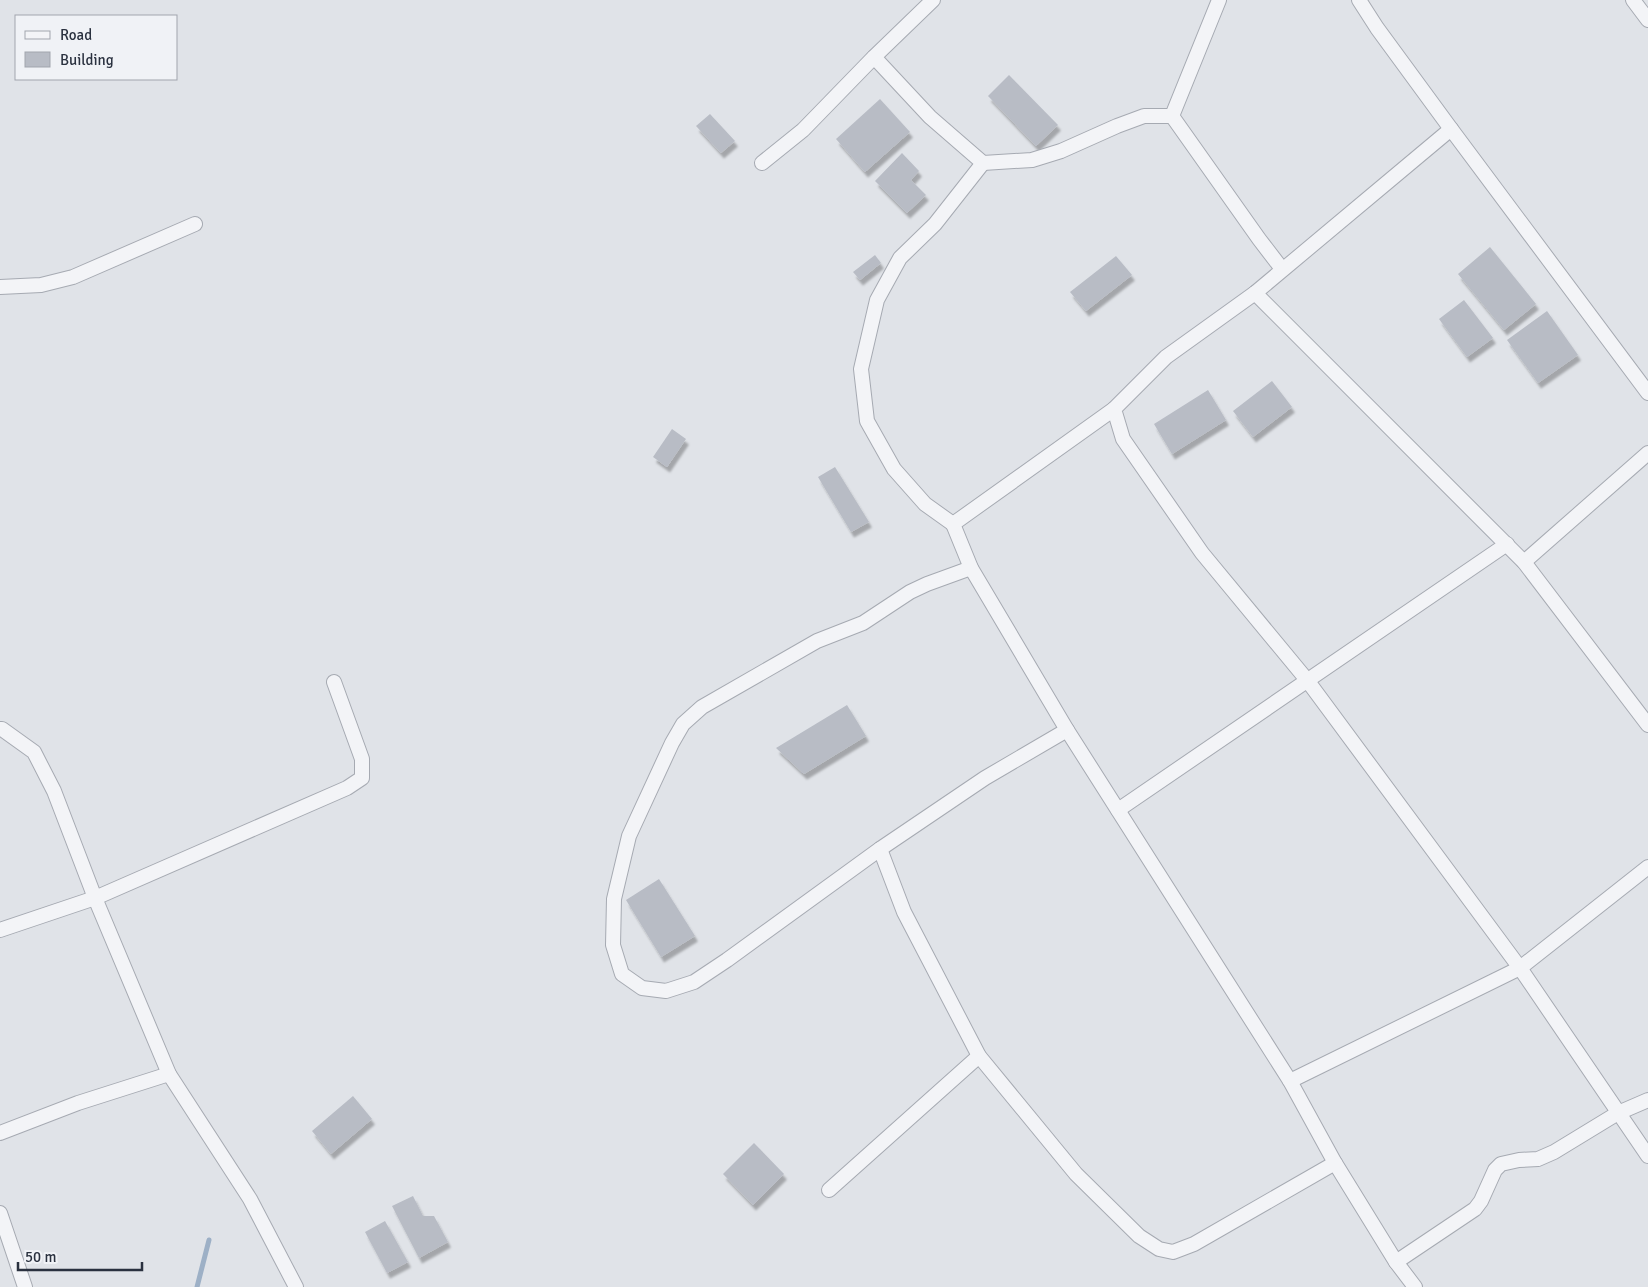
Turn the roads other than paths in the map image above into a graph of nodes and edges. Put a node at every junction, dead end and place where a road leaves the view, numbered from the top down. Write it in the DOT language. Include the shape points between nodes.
graph roads {
  1 [pos="933,0"];
  2 [pos="1219,0"];
  3 [pos="1359,0"];
  4 [pos="1633,0"];
  5 [pos="1648,20"];
  6 [pos="874,57"];
  7 [pos="1172,116"];
  8 [pos="1451,129"];
  9 [pos="762,162"];
  10 [pos="983,163"];
  11 [pos="195,224"];
  12 [pos="1282,269"];
  13 [pos="0,287"];
  14 [pos="1255,293"];
  15 [pos="1643,376"];
  16 [pos="1648,393"];
  17 [pos="1114,409"];
  18 [pos="1648,453"];
  19 [pos="953,524"];
  20 [pos="1507,544"];
  21 [pos="1524,562"];
  22 [pos="971,568"];
  23 [pos="1307,680"];
  24 [pos="334,682"];
  25 [pos="1648,725"];
  26 [pos="0,728"];
  27 [pos="1067,730"];
  28 [pos="1118,810"];
  29 [pos="880,848"];
  30 [pos="1648,867"];
  31 [pos="95,898"];
  32 [pos="0,930"];
  33 [pos="1520,968"];
  34 [pos="979,1056"];
  35 [pos="169,1074"];
  36 [pos="1290,1081"];
  37 [pos="1648,1100"];
  38 [pos="1618,1113"];
  39 [pos="0,1133"];
  40 [pos="1648,1156"];
  41 [pos="1335,1163"];
  42 [pos="829,1190"];
  43 [pos="0,1213"];
  44 [pos="1396,1262"];
  45 [pos="25,1287"];
  46 [pos="296,1287"];
  47 [pos="1415,1287"];
  1 -- 6 [label="street"];
  2 -- 7 [label="street"];
  3 -- 8 [label="street"];
  4 -- 5 [label="street"];
  6 -- 9 [label="street" via="803,130"];
  6 -- 10 [label="street" via="930,117"];
  7 -- 10 [label="street" via="1144,116 1032,160"];
  7 -- 12 [label="street"];
  8 -- 12 [label="street"];
  8 -- 15 [label="street"];
  10 -- 19 [label="street" via="935,224 900,258 877,300 861,369 866,422 894,468 925,504"];
  11 -- 13 [label="street" via="73,277 41,285"];
  12 -- 14 [label="street"];
  14 -- 17 [label="street" via="1166,357"];
  14 -- 20 [label="street"];
  15 -- 16 [label="street"];
  17 -- 19 [label="street"];
  17 -- 23 [label="street" via="1123,439 1202,553"];
  18 -- 21 [label="street"];
  19 -- 22 [label="street"];
  20 -- 21 [label="street"];
  20 -- 23 [label="street"];
  21 -- 25 [label="street"];
  22 -- 27 [label="street"];
  22 -- 29 [label="street" via="910,592 864,623 817,641 702,707 684,724 672,742 629,836 614,899 613,945 622,974 642,988 666,992 694,982"];
  23 -- 28 [label="street"];
  23 -- 33 [label="street"];
  24 -- 31 [label="street" via="362,759 362,778 347,788"];
  26 -- 31 [label="street" via="34,752 54,791"];
  27 -- 28 [label="street"];
  27 -- 29 [label="street" via="985,778"];
  28 -- 36 [label="street"];
  29 -- 34 [label="street" via="904,912"];
  30 -- 33 [label="street"];
  31 -- 32 [label="street"];
  31 -- 35 [label="street"];
  33 -- 36 [label="street"];
  33 -- 38 [label="street"];
  34 -- 41 [label="street" via="1076,1174 1139,1236 1158,1249 1173,1252 1194,1244"];
  34 -- 42 [label="street"];
  35 -- 39 [label="street" via="78,1103"];
  35 -- 46 [label="street" via="250,1199"];
  36 -- 41 [label="street"];
  37 -- 38 [label="street"];
  38 -- 40 [label="street"];
  38 -- 44 [label="street" via="1538,1159 1501,1164 1475,1209"];
  41 -- 44 [label="street"];
  43 -- 45 [label="street"];
  44 -- 47 [label="street"];
}
